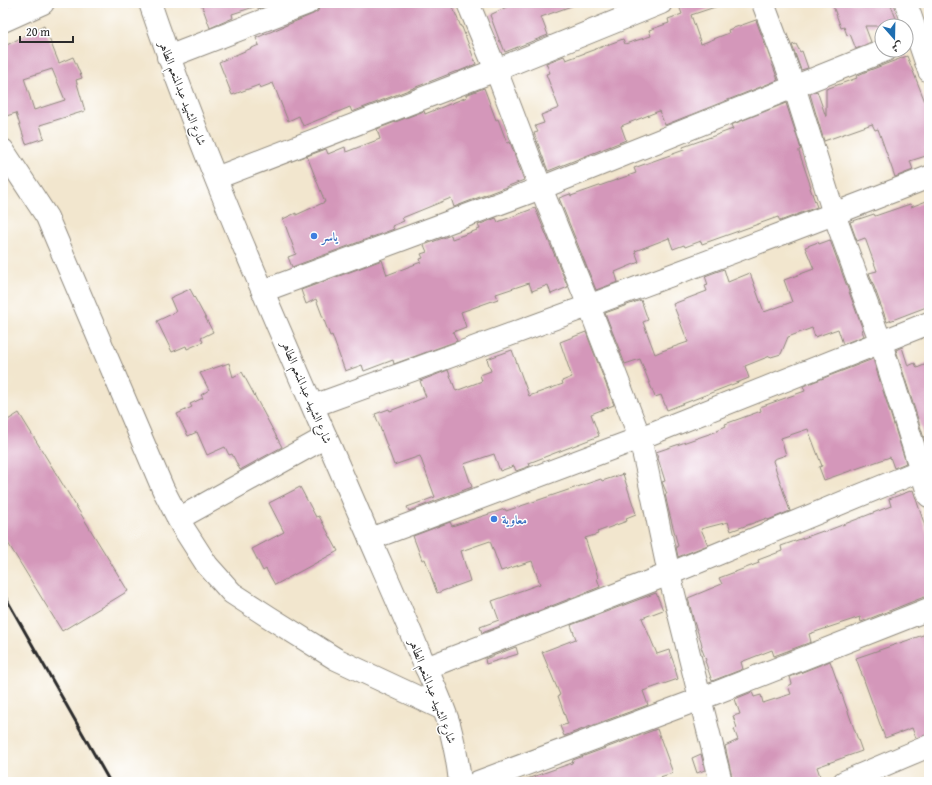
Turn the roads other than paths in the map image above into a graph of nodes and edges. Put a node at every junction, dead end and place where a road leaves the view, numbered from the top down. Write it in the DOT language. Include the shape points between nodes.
graph roads {
  1 [pos="43,3"];
  2 [pos="150,3"];
  3 [pos="308,3"];
  4 [pos="468,3"];
  5 [pos="661,3"];
  6 [pos="764,3"];
  7 [pos="906,3"];
  8 [pos="3,21"];
  9 [pos="917,38"];
  10 [pos="874,55"];
  11 [pos="168,57"];
  12 [pos="496,70"];
  13 [pos="929,71"];
  14 [pos="794,86"];
  15 [pos="3,150"];
  16 [pos="929,177"];
  17 [pos="216,178"];
  18 [pos="541,188"];
  19 [pos="834,214"];
  20 [pos="263,291"];
  21 [pos="589,306"];
  22 [pos="929,323"];
  23 [pos="880,343"];
  24 [pos="313,406"];
  25 [pos="326,437"];
  26 [pos="640,438"];
  27 [pos="925,469"];
  28 [pos="929,496"];
  29 [pos="178,519"];
  30 [pos="370,539"];
  31 [pos="669,574"];
  32 [pos="929,609"];
  33 [pos="426,668"];
  34 [pos="700,699"];
  35 [pos="442,709"];
  36 [pos="929,746"];
  37 [pos="460,782"];
  38 [pos="478,782"];
  39 [pos="721,782"];
  40 [pos="844,782"];
  1 -- 8 [label="street"];
  2 -- 11 [label="street, شارع الشهيد عبدالمنعم الطاهر"];
  3 -- 11 [label="street"];
  4 -- 12 [label="street"];
  5 -- 12 [label="street"];
  6 -- 14 [label="street"];
  7 -- 9 [label="street"];
  9 -- 13 [label="street"];
  10 -- 14 [label="street"];
  11 -- 17 [label="street, شارع الشهيد عبدالمنعم الطاهر"];
  12 -- 17 [label="street"];
  12 -- 18 [label="street"];
  14 -- 18 [label="street"];
  14 -- 19 [label="street"];
  15 -- 29 [label="street" via="47,217"];
  16 -- 19 [label="street"];
  17 -- 20 [label="street, شارع الشهيد عبدالمنعم الطاهر"];
  18 -- 20 [label="street"];
  18 -- 21 [label="street"];
  19 -- 21 [label="street"];
  19 -- 23 [label="street"];
  20 -- 24 [label="street, شارع الشهيد عبدالمنعم الطاهر"];
  21 -- 24 [label="street"];
  21 -- 26 [label="street"];
  22 -- 23 [label="street"];
  23 -- 26 [label="street"];
  23 -- 27 [label="street"];
  24 -- 25 [label="street, شارع الشهيد عبدالمنعم الطاهر"];
  25 -- 29 [label="street"];
  25 -- 30 [label="street, شارع الشهيد عبدالمنعم الطاهر"];
  26 -- 30 [label="street"];
  26 -- 31 [label="street"];
  27 -- 28 [label="street"];
  27 -- 31 [label="street"];
  29 -- 35 [label="street" via="207,565 232,593 336,659"];
  30 -- 33 [label="street, شارع الشهيد عبدالمنعم الطاهر"];
  31 -- 33 [label="street"];
  31 -- 34 [label="street"];
  32 -- 34 [label="street"];
  33 -- 35 [label="street, شارع الشهيد عبدالمنعم الطاهر"];
  34 -- 38 [label="street"];
  34 -- 39 [label="street"];
  35 -- 37 [label="street, شارع الشهيد عبدالمنعم الطاهر" via="457,754"];
  36 -- 40 [label="street"];
}
